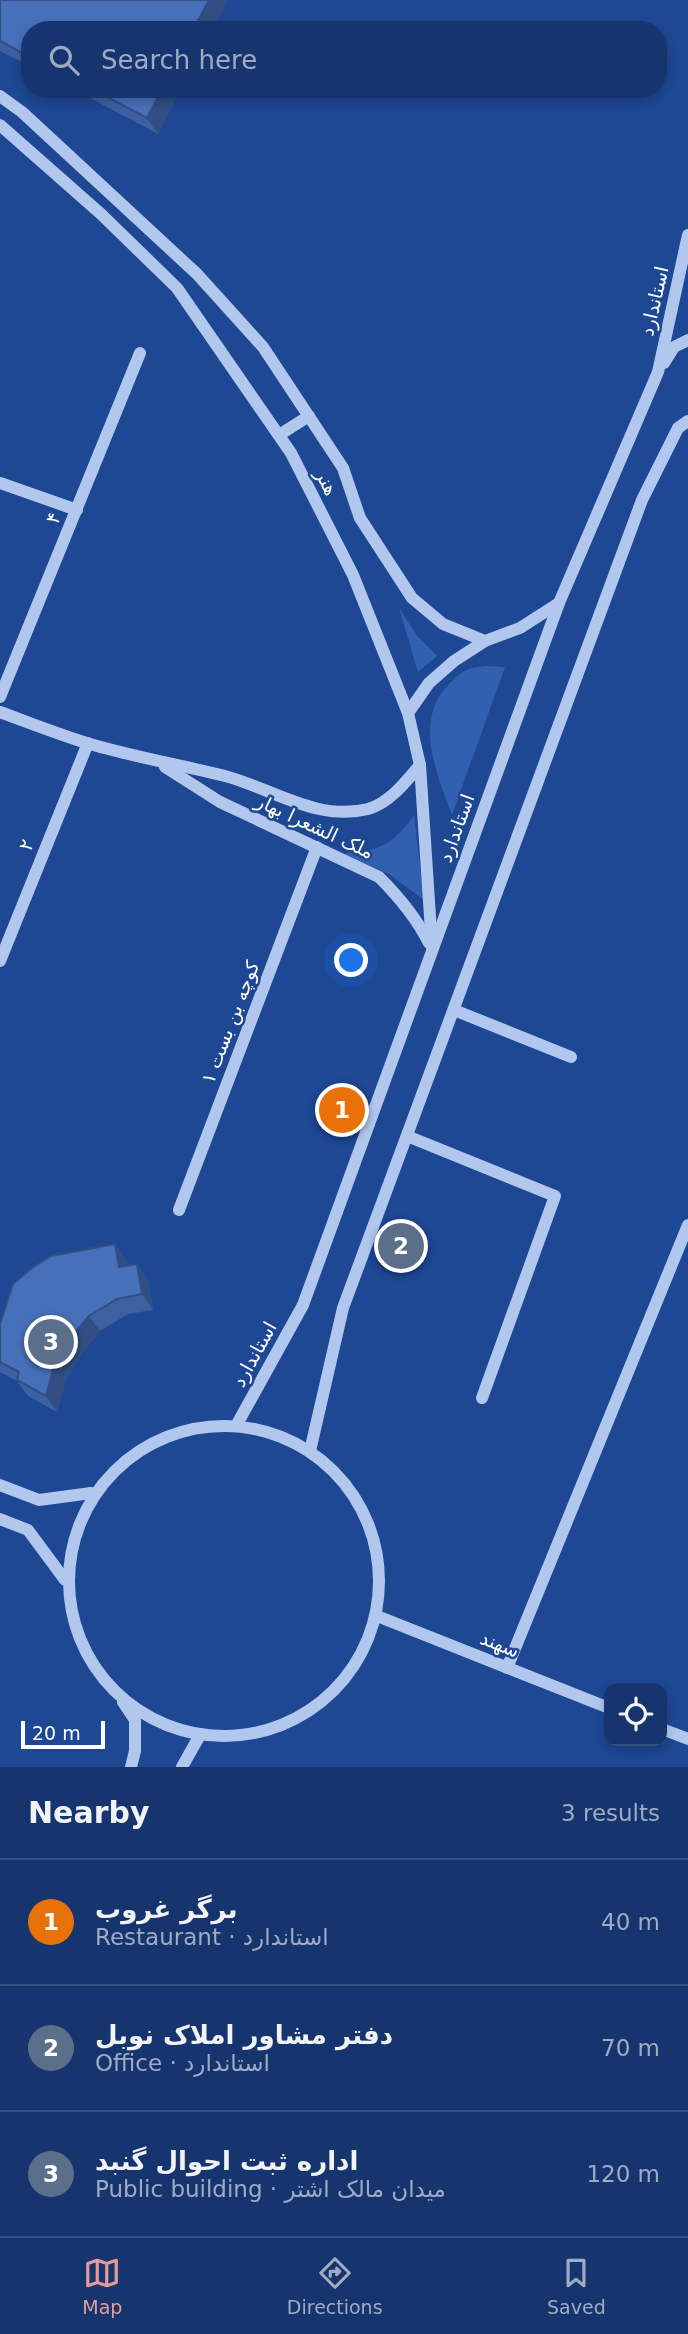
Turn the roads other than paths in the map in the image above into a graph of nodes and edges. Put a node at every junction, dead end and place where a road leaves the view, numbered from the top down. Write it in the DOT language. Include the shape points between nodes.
graph roads {
  1 [pos="0,96"];
  2 [pos="0,125"];
  3 [pos="688,235"];
  4 [pos="688,340"];
  5 [pos="140,353"];
  6 [pos="658,372"];
  7 [pos="309,416"];
  8 [pos="688,421"];
  9 [pos="279,435"];
  10 [pos="0,483"];
  11 [pos="77,510"];
  12 [pos="559,603"];
  13 [pos="485,641"];
  14 [pos="0,697"];
  15 [pos="0,712"];
  16 [pos="408,713"];
  17 [pos="88,743"];
  18 [pos="156,761"];
  19 [pos="420,765"];
  20 [pos="317,847"];
  21 [pos="433,952"];
  22 [pos="0,961"];
  23 [pos="454,1010"];
  24 [pos="571,1057"];
  25 [pos="407,1136"];
  26 [pos="179,1210"];
  27 [pos="688,1225"];
  28 [pos="482,1398"];
  29 [pos="236,1426"];
  30 [pos="310,1451"];
  31 [pos="0,1485"];
  32 [pos="91,1493"];
  33 [pos="0,1519"];
  34 [pos="65,1580"];
  35 [pos="377,1616"];
  36 [pos="506,1668"];
  37 [pos="119,1695"];
  38 [pos="604,1706"];
  39 [pos="667,1731"];
  40 [pos="200,1735"];
  41 [pos="688,1740"];
  42 [pos="131,1767"];
  43 [pos="182,1767"];
  1 -- 7 [label="street, هنر" via="197,274 263,347"];
  2 -- 9 [label="street, هنر" via="177,288"];
  3 -- 6 [label="street, استاندارد"];
  4 -- 6 [label="street" via="674,347"];
  5 -- 11 [label="street, ۴"];
  6 -- 12 [label="street, استاندارد"];
  7 -- 9 [label="street"];
  7 -- 13 [label="street, هنر" via="343,468 360,518 412,598 443,624"];
  8 -- 23 [label="street" via="678,428 642,500"];
  9 -- 16 [label="street, هنر" via="353,575"];
  10 -- 11 [label="street"];
  11 -- 14 [label="street, ۴"];
  12 -- 13 [label="street" via="520,628"];
  12 -- 21 [label="street, استاندارد"];
  13 -- 16 [label="street" via="429,683"];
  15 -- 17 [label="street, ملک الشعرا بهار"];
  16 -- 19 [label="street, هنر"];
  17 -- 18 [label="street, ملک الشعرا بهار"];
  17 -- 22 [label="street, ۲"];
  18 -- 19 [label="street, ملک الشعرا بهار" via="228,777 293,803 341,812 369,809 404,785"];
  18 -- 20 [label="street, ملک الشعرا بهار" via="220,802"];
  19 -- 21 [label="street, هنر"];
  20 -- 21 [label="street, ملک الشعرا بهار" via="379,877 418,921"];
  20 -- 26 [label="street, کوچه بن بست ۱"];
  21 -- 29 [label="street, استاندارد" via="303,1305"];
  23 -- 24 [label="street"];
  23 -- 25 [label="street"];
  25 -- 28 [label="street" via="555,1196"];
  25 -- 30 [label="street" via="343,1308"];
  27 -- 36 [label="street"];
  29 -- 30 [label="street" via="275,1433"];
  29 -- 32 [label="street" via="189,1430 145,1448"];
  30 -- 35 [label="street" via="345,1482 370,1523 380,1569"];
  31 -- 32 [label="street" via="39,1500"];
  32 -- 34 [label="street" via="71,1535"];
  33 -- 34 [label="street" via="28,1530"];
  34 -- 37 [label="street" via="90,1658"];
  35 -- 36 [label="street, سهند"];
  35 -- 40 [label="street" via="359,1661 330,1697 291,1722 246,1736"];
  36 -- 38 [label="street, سهند"];
  37 -- 40 [label="street" via="157,1721"];
  37 -- 42 [label="street" via="135,1720"];
  39 -- 41 [label="street"];
  40 -- 43 [label="street"];
}
